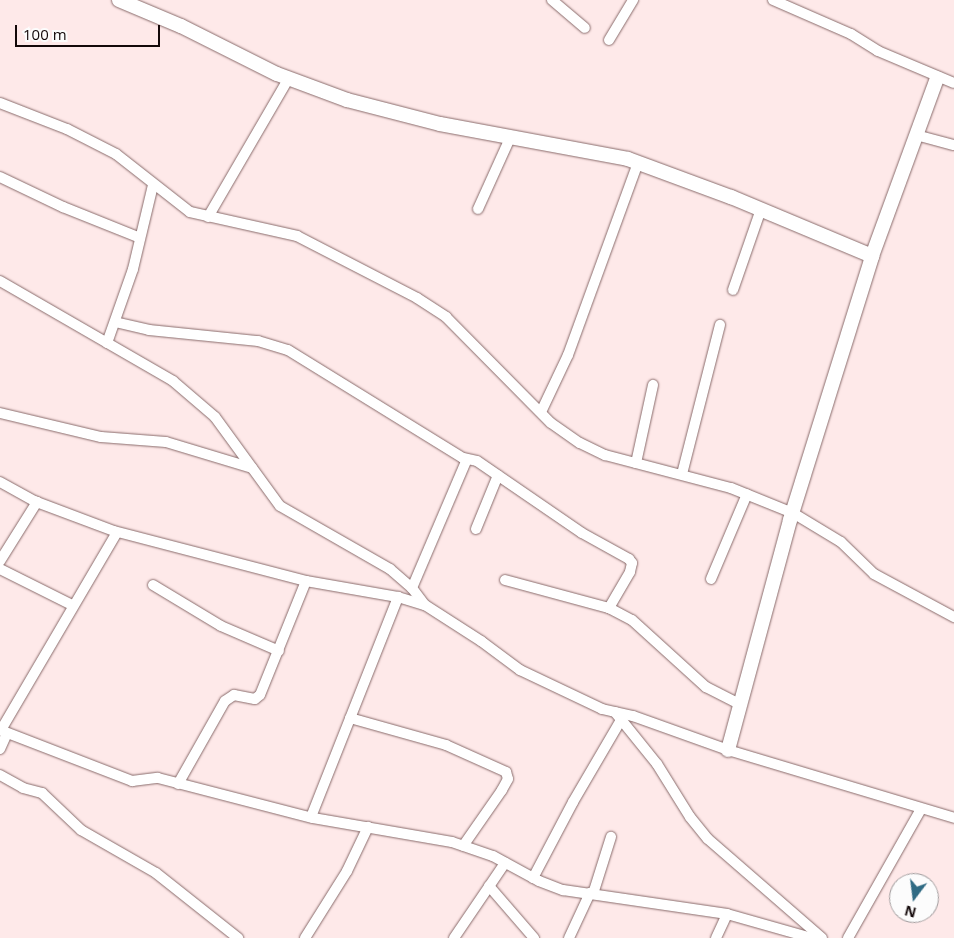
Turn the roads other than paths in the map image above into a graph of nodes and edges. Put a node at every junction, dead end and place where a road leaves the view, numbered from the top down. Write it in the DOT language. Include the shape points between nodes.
graph roads {
  1 [pos="119,0"];
  2 [pos="552,0"];
  3 [pos="633,0"];
  4 [pos="773,0"];
  5 [pos="585,28"];
  6 [pos="609,40"];
  7 [pos="289,78"];
  8 [pos="937,78"];
  9 [pos="954,83"];
  10 [pos="0,103"];
  11 [pos="916,135"];
  12 [pos="510,136"];
  13 [pos="954,145"];
  14 [pos="638,163"];
  15 [pos="0,177"];
  16 [pos="153,186"];
  17 [pos="761,209"];
  18 [pos="478,210"];
  19 [pos="208,217"];
  20 [pos="140,238"];
  21 [pos="872,256"];
  22 [pos="0,281"];
  23 [pos="733,290"];
  24 [pos="114,322"];
  25 [pos="720,325"];
  26 [pos="107,343"];
  27 [pos="653,385"];
  28 [pos="541,412"];
  29 [pos="0,413"];
  30 [pos="467,459"];
  31 [pos="636,463"];
  32 [pos="252,468"];
  33 [pos="682,474"];
  34 [pos="498,475"];
  35 [pos="0,482"];
  36 [pos="747,494"];
  37 [pos="37,502"];
  38 [pos="793,512"];
  39 [pos="476,528"];
  40 [pos="117,532"];
  41 [pos="0,561"];
  42 [pos="0,569"];
  43 [pos="711,579"];
  44 [pos="506,580"];
  45 [pos="306,581"];
  46 [pos="153,585"];
  47 [pos="412,588"];
  48 [pos="398,597"];
  49 [pos="72,605"];
  50 [pos="425,605"];
  51 [pos="610,608"];
  52 [pos="954,617"];
  53 [pos="279,651"];
  54 [pos="740,704"];
  55 [pos="618,716"];
  56 [pos="350,718"];
  57 [pos="3,731"];
  58 [pos="0,749"];
  59 [pos="728,750"];
  60 [pos="0,775"];
  61 [pos="178,784"];
  62 [pos="921,809"];
  63 [pos="311,817"];
  64 [pos="954,818"];
  65 [pos="368,827"];
  66 [pos="611,837"];
  67 [pos="464,846"];
  68 [pos="505,863"];
  69 [pos="533,878"];
  70 [pos="488,886"];
  71 [pos="591,893"];
  72 [pos="727,914"];
  73 [pos="238,938"];
  74 [pos="305,938"];
  75 [pos="454,938"];
  76 [pos="534,938"];
  77 [pos="569,938"];
  78 [pos="716,938"];
  79 [pos="812,938"];
  80 [pos="822,938"];
  81 [pos="848,938"];
  1 -- 7 [label="street"];
  2 -- 5 [label="street"];
  3 -- 6 [label="street"];
  4 -- 8 [label="street"];
  7 -- 12 [label="street" via="348,100 440,124"];
  7 -- 19 [label="street"];
  8 -- 9 [label="street"];
  8 -- 11 [label="street"];
  10 -- 16 [label="street" via="67,128 116,154"];
  11 -- 13 [label="street"];
  11 -- 21 [label="street"];
  12 -- 14 [label="street"];
  12 -- 18 [label="street"];
  14 -- 17 [label="street"];
  14 -- 28 [label="street" via="568,354"];
  15 -- 20 [label="street"];
  16 -- 19 [label="street" via="190,212"];
  16 -- 20 [label="street"];
  17 -- 21 [label="street"];
  17 -- 23 [label="street"];
  19 -- 28 [label="street" via="297,236 417,298 460,330"];
  20 -- 24 [label="street"];
  21 -- 38 [label="street"];
  22 -- 26 [label="street"];
  24 -- 26 [label="street"];
  24 -- 30 [label="street" via="149,330 242,338 280,346"];
  25 -- 33 [label="street"];
  26 -- 32 [label="street" via="173,381 209,410"];
  27 -- 31 [label="street"];
  28 -- 31 [label="street" via="589,448"];
  29 -- 32 [label="street" via="101,437 166,442"];
  30 -- 34 [label="street" via="477,461"];
  30 -- 47 [label="street"];
  31 -- 33 [label="street"];
  32 -- 47 [label="street" via="280,506 390,569"];
  33 -- 36 [label="street"];
  34 -- 39 [label="street"];
  34 -- 51 [label="street" via="582,533 629,559 632,563 630,572"];
  35 -- 37 [label="street"];
  36 -- 38 [label="street"];
  36 -- 43 [label="street"];
  37 -- 40 [label="street"];
  37 -- 41 [label="street"];
  38 -- 52 [label="street" via="841,542 874,574"];
  38 -- 54 [label="street"];
  40 -- 45 [label="street"];
  40 -- 49 [label="street"];
  42 -- 49 [label="street"];
  44 -- 51 [label="street"];
  45 -- 48 [label="street"];
  45 -- 53 [label="street"];
  46 -- 53 [label="street" via="240,636"];
  47 -- 50 [label="street"];
  48 -- 50 [label="street"];
  48 -- 56 [label="street"];
  49 -- 57 [label="street"];
  50 -- 55 [label="street" via="520,670"];
  51 -- 54 [label="street" via="650,633 706,687"];
  53 -- 61 [label="street" via="258,698 234,695 225,701"];
  54 -- 59 [label="street"];
  55 -- 59 [label="street"];
  55 -- 69 [label="street"];
  55 -- 80 [label="street" via="708,839"];
  56 -- 63 [label="street"];
  56 -- 67 [label="street" via="446,745 506,772 508,779 502,790"];
  57 -- 58 [label="street"];
  57 -- 61 [label="street" via="122,778 139,782 158,778"];
  59 -- 62 [label="street"];
  60 -- 73 [label="street" via="23,788 42,793 81,830 156,873"];
  61 -- 63 [label="street"];
  62 -- 64 [label="street"];
  62 -- 81 [label="street"];
  63 -- 65 [label="street"];
  65 -- 67 [label="street"];
  65 -- 74 [label="street" via="347,871"];
  66 -- 71 [label="street"];
  67 -- 68 [label="street"];
  68 -- 69 [label="street"];
  68 -- 70 [label="street"];
  69 -- 71 [label="street" via="564,890"];
  70 -- 75 [label="street"];
  70 -- 76 [label="street"];
  71 -- 72 [label="street"];
  71 -- 77 [label="street"];
  72 -- 78 [label="street"];
  72 -- 79 [label="street"];
}
